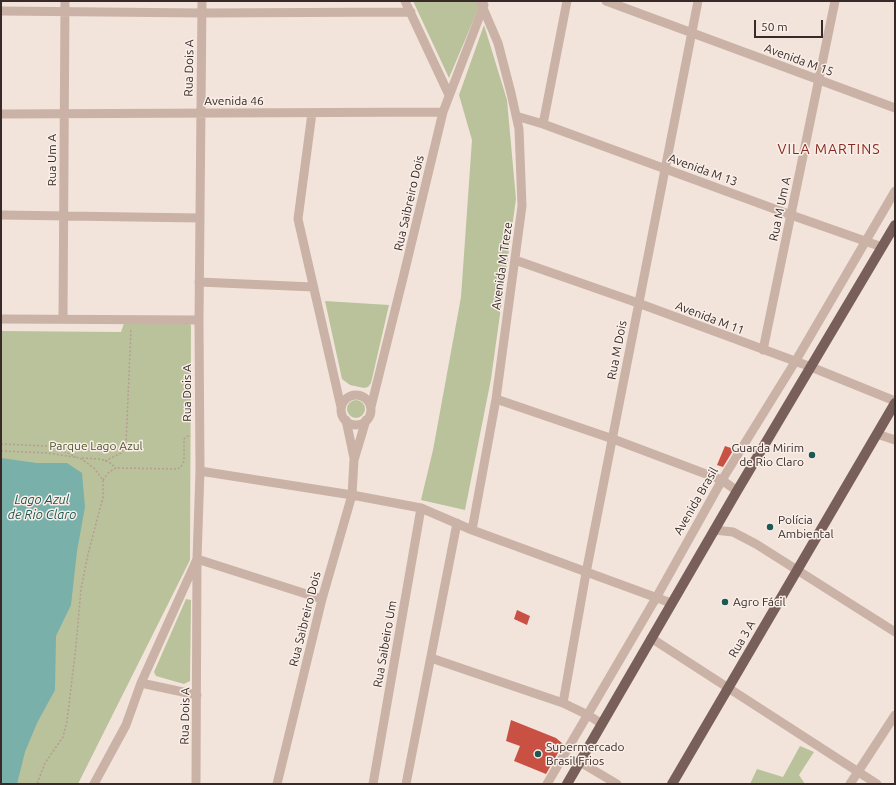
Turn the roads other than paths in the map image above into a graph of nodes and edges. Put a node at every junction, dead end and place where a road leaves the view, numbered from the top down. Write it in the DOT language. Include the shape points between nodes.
graph roads {
  1 [pos="65,1"];
  2 [pos="202,1"];
  3 [pos="405,1"];
  4 [pos="567,1"];
  5 [pos="606,1"];
  6 [pos="698,1"];
  7 [pos="835,1"];
  8 [pos="483,3"];
  9 [pos="1,11"];
  10 [pos="65,12"];
  11 [pos="411,12"];
  12 [pos="202,13"];
  13 [pos="692,33"];
  14 [pos="819,80"];
  15 [pos="449,95"];
  16 [pos="895,108"];
  17 [pos="443,112"];
  18 [pos="201,113"];
  19 [pos="312,113"];
  20 [pos="1,114"];
  21 [pos="65,115"];
  22 [pos="516,116"];
  23 [pos="543,124"];
  24 [pos="665,169"];
  25 [pos="895,191"];
  26 [pos="791,215"];
  27 [pos="1,216"];
  28 [pos="64,216"];
  29 [pos="200,218"];
  30 [pos="895,224"];
  31 [pos="866,241"];
  32 [pos="882,247"];
  33 [pos="515,260"];
  34 [pos="200,282"];
  35 [pos="313,287"];
  36 [pos="638,303"];
  37 [pos="1,319"];
  38 [pos="63,319"];
  39 [pos="199,320"];
  40 [pos="763,350"];
  41 [pos="795,362"];
  42 [pos="811,367"];
  43 [pos="337,387"];
  44 [pos="346,398"];
  45 [pos="496,399"];
  46 [pos="895,402"];
  47 [pos="341,407"];
  48 [pos="371,407"];
  49 [pos="346,420"];
  50 [pos="366,420"];
  51 [pos="877,434"];
  52 [pos="612,439"];
  53 [pos="895,440"];
  54 [pos="354,460"];
  55 [pos="200,471"];
  56 [pos="722,480"];
  57 [pos="737,491"];
  58 [pos="352,495"];
  59 [pos="421,508"];
  60 [pos="457,523"];
  61 [pos="472,530"];
  62 [pos="714,530"];
  63 [pos="197,559"];
  64 [pos="797,570"];
  65 [pos="586,573"];
  66 [pos="656,598"];
  67 [pos="322,599"];
  68 [pos="671,603"];
  69 [pos="895,632"];
  70 [pos="651,638"];
  71 [pos="430,658"];
  72 [pos="141,683"];
  73 [pos="728,688"];
  74 [pos="197,695"];
  75 [pos="563,703"];
  76 [pos="588,715"];
  77 [pos="895,715"];
  78 [pos="602,724"];
  79 [pos="580,762"];
  80 [pos="858,772"];
  81 [pos="94,784"];
  82 [pos="196,784"];
  83 [pos="278,784"];
  84 [pos="373,784"];
  85 [pos="406,784"];
  86 [pos="547,784"];
  87 [pos="567,784"];
  88 [pos="618,784"];
  89 [pos="672,784"];
  90 [pos="850,784"];
  91 [pos="877,784"];
  1 -- 10 [label="street, Rua Um A"];
  2 -- 12 [label="street, Rua Dois A"];
  3 -- 11 [label="street"];
  4 -- 23 [label="street"];
  5 -- 13 [label="street, Avenida M 15"];
  6 -- 13 [label="street, Rua M Dois"];
  7 -- 14 [label="street, Rua M Um A"];
  8 -- 15 [label="street, Rua Saibreiro Dois"];
  8 -- 22 [label="street, Avenida M Treze" via="498,43"];
  9 -- 10 [label="street"];
  10 -- 12 [label="street"];
  10 -- 21 [label="street, Rua Um A"];
  11 -- 12 [label="street"];
  11 -- 15 [label="street"];
  12 -- 18 [label="street, Rua Dois A"];
  13 -- 14 [label="street, Avenida M 15"];
  13 -- 24 [label="street, Rua M Dois"];
  14 -- 16 [label="street, Avenida M 15"];
  14 -- 26 [label="street, Rua M Um A"];
  15 -- 17 [label="street, Rua Saibreiro Dois"];
  17 -- 19 [label="street, Avenida 46"];
  17 -- 48 [label="street, Rua Saibreiro Dois"];
  18 -- 19 [label="street, Avenida 46"];
  18 -- 21 [label="street, Avenida 46"];
  18 -- 29 [label="street, Rua Dois A"];
  19 -- 35 [label="street" via="298,215"];
  20 -- 21 [label="street, Avenida 46"];
  21 -- 28 [label="street, Rua Um A"];
  22 -- 23 [label="street, Avenida M 13"];
  22 -- 33 [label="street, Avenida M Treze" via="519,129 522,206"];
  23 -- 24 [label="street, Avenida M 13"];
  24 -- 26 [label="street, Avenida M 13"];
  24 -- 36 [label="street, Rua M Dois"];
  25 -- 31 [label="street, Avenida Brasil"];
  26 -- 31 [label="street, Avenida M 13"];
  26 -- 40 [label="street, Rua M Um A"];
  27 -- 28 [label="street"];
  28 -- 29 [label="street"];
  28 -- 38 [label="street, Rua Um A"];
  29 -- 34 [label="street, Rua Dois A"];
  30 -- 32 [label="main road"];
  31 -- 32 [label="street, Avenida M 13"];
  31 -- 41 [label="street, Avenida Brasil"];
  32 -- 42 [label="main road"];
  33 -- 36 [label="street, Avenida M 11"];
  33 -- 45 [label="street, Avenida M Treze"];
  34 -- 35 [label="street"];
  34 -- 39 [label="street, Rua Dois A"];
  35 -- 43 [label="street"];
  36 -- 40 [label="street, Avenida M 11"];
  36 -- 52 [label="street, Rua M Dois"];
  37 -- 38 [label="street"];
  38 -- 39 [label="street"];
  39 -- 55 [label="street, Rua Dois A"];
  40 -- 41 [label="street, Avenida M 11"];
  41 -- 42 [label="street, Avenida M 11"];
  41 -- 56 [label="street, Avenida Brasil"];
  42 -- 46 [label="street, Avenida M 11"];
  42 -- 57 [label="main road"];
  43 -- 44 [label="street"];
  43 -- 47 [label="street"];
  44 -- 47 [label="street"];
  44 -- 48 [label="street" via="361,396 366,398"];
  45 -- 52 [label="street"];
  45 -- 61 [label="street, Avenida M Treze"];
  46 -- 51 [label="main road, Rua 3 A"];
  47 -- 49 [label="street"];
  48 -- 50 [label="street"];
  49 -- 50 [label="street" via="354,424"];
  49 -- 54 [label="street, Rua Saibreiro Dois"];
  50 -- 54 [label="street, Rua Saibreiro Dois"];
  51 -- 53 [label="street"];
  51 -- 64 [label="main road, Rua 3 A"];
  52 -- 56 [label="street"];
  52 -- 65 [label="street, Rua M Dois"];
  54 -- 58 [label="street, Rua Saibreiro Dois"];
  55 -- 58 [label="street"];
  55 -- 63 [label="street, Rua Dois A"];
  56 -- 57 [label="street"];
  56 -- 66 [label="street, Avenida Brasil"];
  57 -- 62 [label="main road"];
  58 -- 59 [label="street"];
  58 -- 67 [label="street, Rua Saibreiro Dois"];
  59 -- 60 [label="street"];
  59 -- 84 [label="street, Rua Saibeiro Um"];
  60 -- 61 [label="street"];
  60 -- 71 [label="street"];
  61 -- 65 [label="street"];
  62 -- 64 [label="street" via="733,532"];
  62 -- 68 [label="main road"];
  63 -- 67 [label="street"];
  63 -- 72 [label="street"];
  63 -- 74 [label="street, Rua Dois A"];
  64 -- 69 [label="street"];
  64 -- 73 [label="main road, Rua 3 A"];
  65 -- 66 [label="street"];
  65 -- 75 [label="street, Rua M Dois"];
  66 -- 68 [label="street"];
  66 -- 76 [label="street, Avenida Brasil"];
  67 -- 83 [label="street, Rua Saibreiro Dois"];
  68 -- 70 [label="main road"];
  70 -- 73 [label="street"];
  70 -- 78 [label="main road"];
  71 -- 75 [label="street"];
  71 -- 85 [label="street"];
  72 -- 74 [label="street"];
  72 -- 81 [label="street" via="126,725"];
  73 -- 80 [label="street"];
  73 -- 89 [label="main road, Rua 3 A"];
  74 -- 82 [label="street, Rua Dois A"];
  75 -- 76 [label="street"];
  76 -- 78 [label="street"];
  76 -- 86 [label="street, Avenida Brasil"];
  77 -- 80 [label="street"];
  78 -- 79 [label="main road"];
  79 -- 87 [label="main road"];
  79 -- 88 [label="street"];
  80 -- 90 [label="street"];
  80 -- 91 [label="street"];
}
